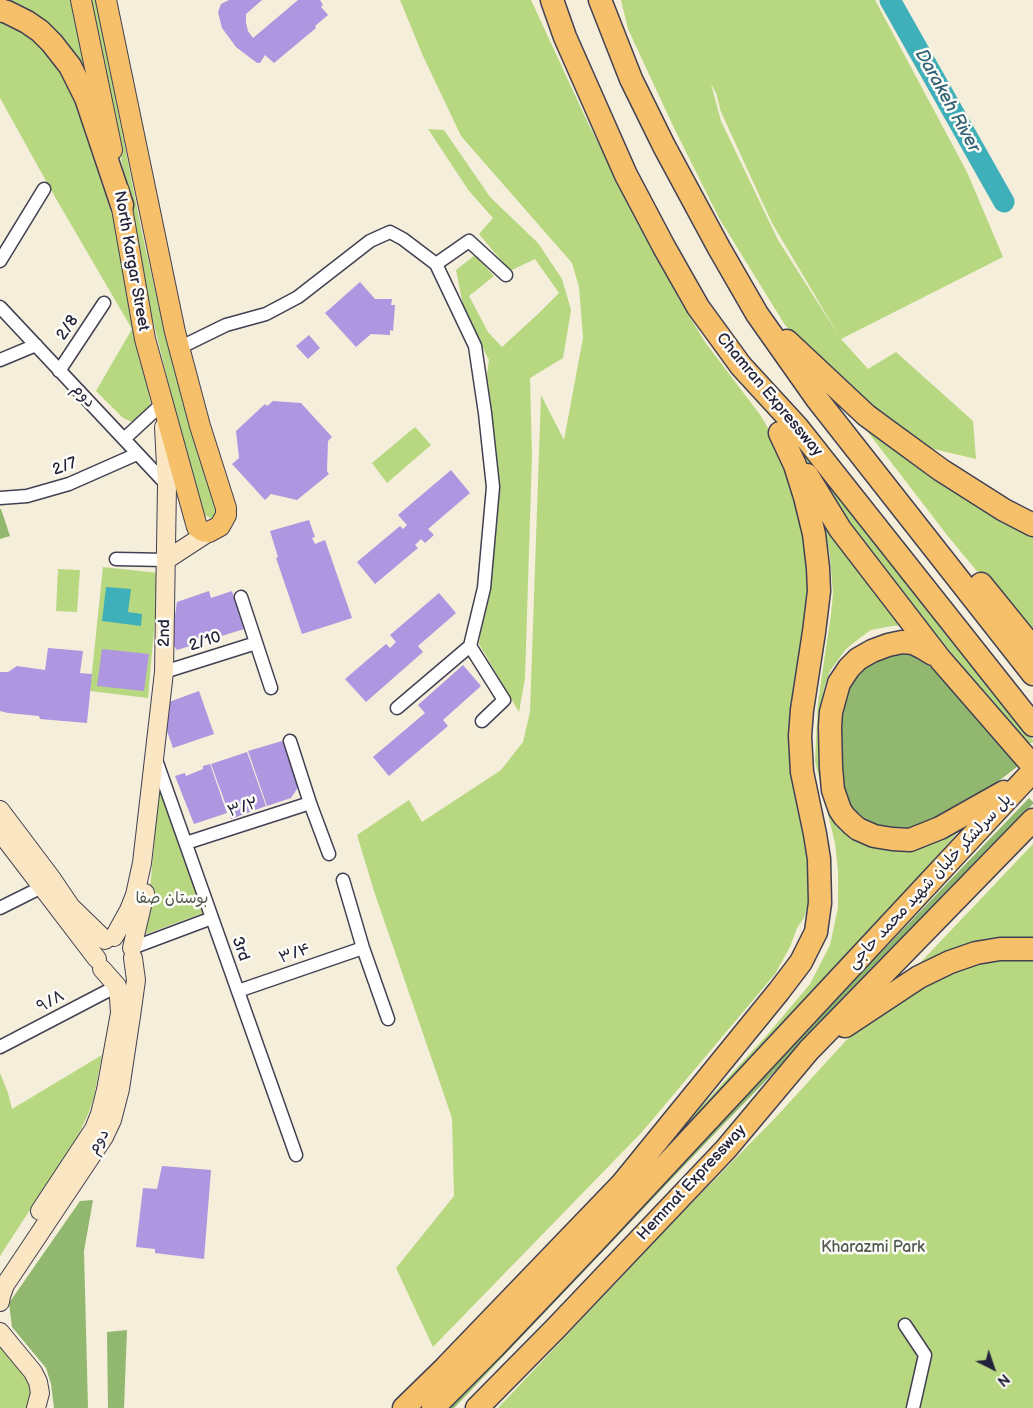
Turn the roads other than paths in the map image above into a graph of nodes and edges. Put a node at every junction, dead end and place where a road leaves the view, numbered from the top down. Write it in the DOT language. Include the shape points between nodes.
graph roads {
  1 [pos="81,0"];
  2 [pos="106,0"];
  3 [pos="544,0"];
  4 [pos="552,0"];
  5 [pos="600,0"];
  6 [pos="606,0"];
  7 [pos="0,10"];
  8 [pos="610,24"];
  9 [pos="565,37"];
  10 [pos="44,189"];
  11 [pos="122,205"];
  12 [pos="0,261"];
  13 [pos="436,264"];
  14 [pos="506,275"];
  15 [pos="104,303"];
  16 [pos="0,308"];
  17 [pos="757,314"];
  18 [pos="36,345"];
  19 [pos="180,348"];
  20 [pos="0,360"];
  21 [pos="741,366"];
  22 [pos="59,371"];
  23 [pos="163,403"];
  24 [pos="780,433"];
  25 [pos="124,439"];
  26 [pos="137,454"];
  27 [pos="167,485"];
  28 [pos="0,498"];
  29 [pos="1033,525"];
  30 [pos="202,526"];
  31 [pos="116,559"];
  32 [pos="166,560"];
  33 [pos="241,597"];
  34 [pos="256,642"];
  35 [pos="470,646"];
  36 [pos="1033,648"];
  37 [pos="940,660"];
  38 [pos="164,672"];
  39 [pos="1033,674"];
  40 [pos="271,688"];
  41 [pos="397,708"];
  42 [pos="482,721"];
  43 [pos="1033,725"];
  44 [pos="290,741"];
  45 [pos="154,754"];
  46 [pos="1030,773"];
  47 [pos="310,803"];
  48 [pos="0,810"];
  49 [pos="1033,820"];
  50 [pos="0,832"];
  51 [pos="186,843"];
  52 [pos="329,854"];
  53 [pos="142,863"];
  54 [pos="343,880"];
  55 [pos="47,883"];
  56 [pos="0,908"];
  57 [pos="212,918"];
  58 [pos="109,938"];
  59 [pos="364,948"];
  60 [pos="1033,949"];
  61 [pos="133,953"];
  62 [pos="903,953"];
  63 [pos="99,964"];
  64 [pos="117,986"];
  65 [pos="238,991"];
  66 [pos="388,1019"];
  67 [pos="0,1047"];
  68 [pos="774,1048"];
  69 [pos="809,1050"];
  70 [pos="296,1155"];
  71 [pos="0,1273"];
  72 [pos="0,1302"];
  73 [pos="905,1325"];
  74 [pos="0,1332"];
  75 [pos="36,1408"];
  76 [pos="404,1408"];
  77 [pos="433,1408"];
  78 [pos="477,1408"];
  79 [pos="913,1408"];
  1 -- 11 [label="main road, North Kargar Street"];
  2 -- 19 [label="main road, North Kargar Street"];
  3 -- 9 [label="highway"];
  4 -- 9 [label="highway, Chamran Expressway"];
  5 -- 8 [label="highway, Chamran Expressway"];
  6 -- 8 [label="highway"];
  7 -- 11 [label="highway" via="40,32 70,66 86,98"];
  8 -- 17 [label="highway, Chamran Expressway" via="664,146"];
  9 -- 21 [label="highway, Chamran Expressway" via="626,175 698,307"];
  10 -- 12 [label="street"];
  11 -- 23 [label="main road, North Kargar Street" via="145,339"];
  13 -- 14 [label="street" via="469,241"];
  13 -- 19 [label="street" via="390,232 370,241 298,297 266,314 226,324"];
  13 -- 35 [label="street" via="475,346 493,487 484,588"];
  15 -- 22 [label="street, 2/8"];
  16 -- 18 [label="street, دوم"];
  17 -- 29 [label="highway" via="875,422 941,470"];
  17 -- 36 [label="highway" via="840,410"];
  17 -- 39 [label="highway, Chamran Expressway" via="816,400"];
  18 -- 20 [label="street"];
  18 -- 22 [label="street, دوم"];
  19 -- 30 [label="main road, North Kargar Street" via="226,515 220,526"];
  21 -- 24 [label="highway"];
  21 -- 43 [label="highway, Chamran Expressway" via="798,428"];
  22 -- 25 [label="street, دوم"];
  23 -- 25 [label="street"];
  23 -- 27 [label="main road, 2nd"];
  23 -- 30 [label="main road, North Kargar Street"];
  24 -- 37 [label="highway" via="840,529"];
  24 -- 76 [label="highway" via="805,497 818,568 819,591 800,736 802,772 819,858 820,903 816,932 801,962 779,991 622,1184"];
  25 -- 26 [label="street, دوم"];
  26 -- 27 [label="street, دوم"];
  26 -- 28 [label="street, 2/7" via="69,484 27,496"];
  27 -- 32 [label="main road, 2nd"];
  30 -- 32 [label="main road"];
  31 -- 32 [label="street"];
  32 -- 38 [label="main road, 2nd"];
  33 -- 34 [label="street"];
  34 -- 38 [label="street, 2/10"];
  34 -- 40 [label="street"];
  35 -- 41 [label="street"];
  35 -- 42 [label="street" via="504,700"];
  37 -- 46 [label="highway"];
  37 -- 46 [label="highway" via="913,643 888,645 858,660 839,683 831,712 831,768 836,802 844,816 858,829 874,836 910,840 940,828"];
  38 -- 45 [label="main road, 2nd"];
  44 -- 47 [label="street"];
  45 -- 51 [label="street, 3rd"];
  45 -- 53 [label="main road, 2nd"];
  46 -- 68 [label="highway, پل سرلشکر خلبان شهید محمد حاجی"];
  47 -- 51 [label="street, ۳/۲"];
  47 -- 52 [label="street"];
  48 -- 55 [label="main road"];
  49 -- 62 [label="highway, پل سرلشکر خلبان شهید محمد حاجی"];
  50 -- 55 [label="main road"];
  51 -- 57 [label="street, 3rd"];
  53 -- 58 [label="main road, 2nd" via="129,910"];
  53 -- 61 [label="main road, 2nd" via="146,890"];
  54 -- 59 [label="street"];
  55 -- 56 [label="street"];
  55 -- 58 [label="main road"];
  55 -- 63 [label="main road"];
  57 -- 61 [label="street"];
  57 -- 65 [label="street, 3rd"];
  58 -- 61 [label="main road" via="123,938"];
  58 -- 63 [label="main road" via="98,948"];
  59 -- 65 [label="street, ۳/۴"];
  59 -- 66 [label="street"];
  60 -- 69 [label="highway" via="976,952 950,962 919,977"];
  61 -- 63 [label="main road" via="128,968 118,974"];
  61 -- 72 [label="main road, دوم" via="134,998 112,1120 6,1285"];
  62 -- 69 [label="highway, Hemmat Expressway"];
  63 -- 64 [label="main road"];
  64 -- 67 [label="street, ۹/۸"];
  64 -- 71 [label="main road, دوم" via="120,1012 106,1090 94,1129"];
  65 -- 70 [label="street, 3rd"];
  68 -- 77 [label="highway, Hemmat Expressway" via="598,1238"];
  69 -- 78 [label="highway, Hemmat Expressway" via="726,1149"];
  73 -- 79 [label="street" via="925,1355"];
  74 -- 75 [label="main road" via="38,1382 40,1393"];
}
